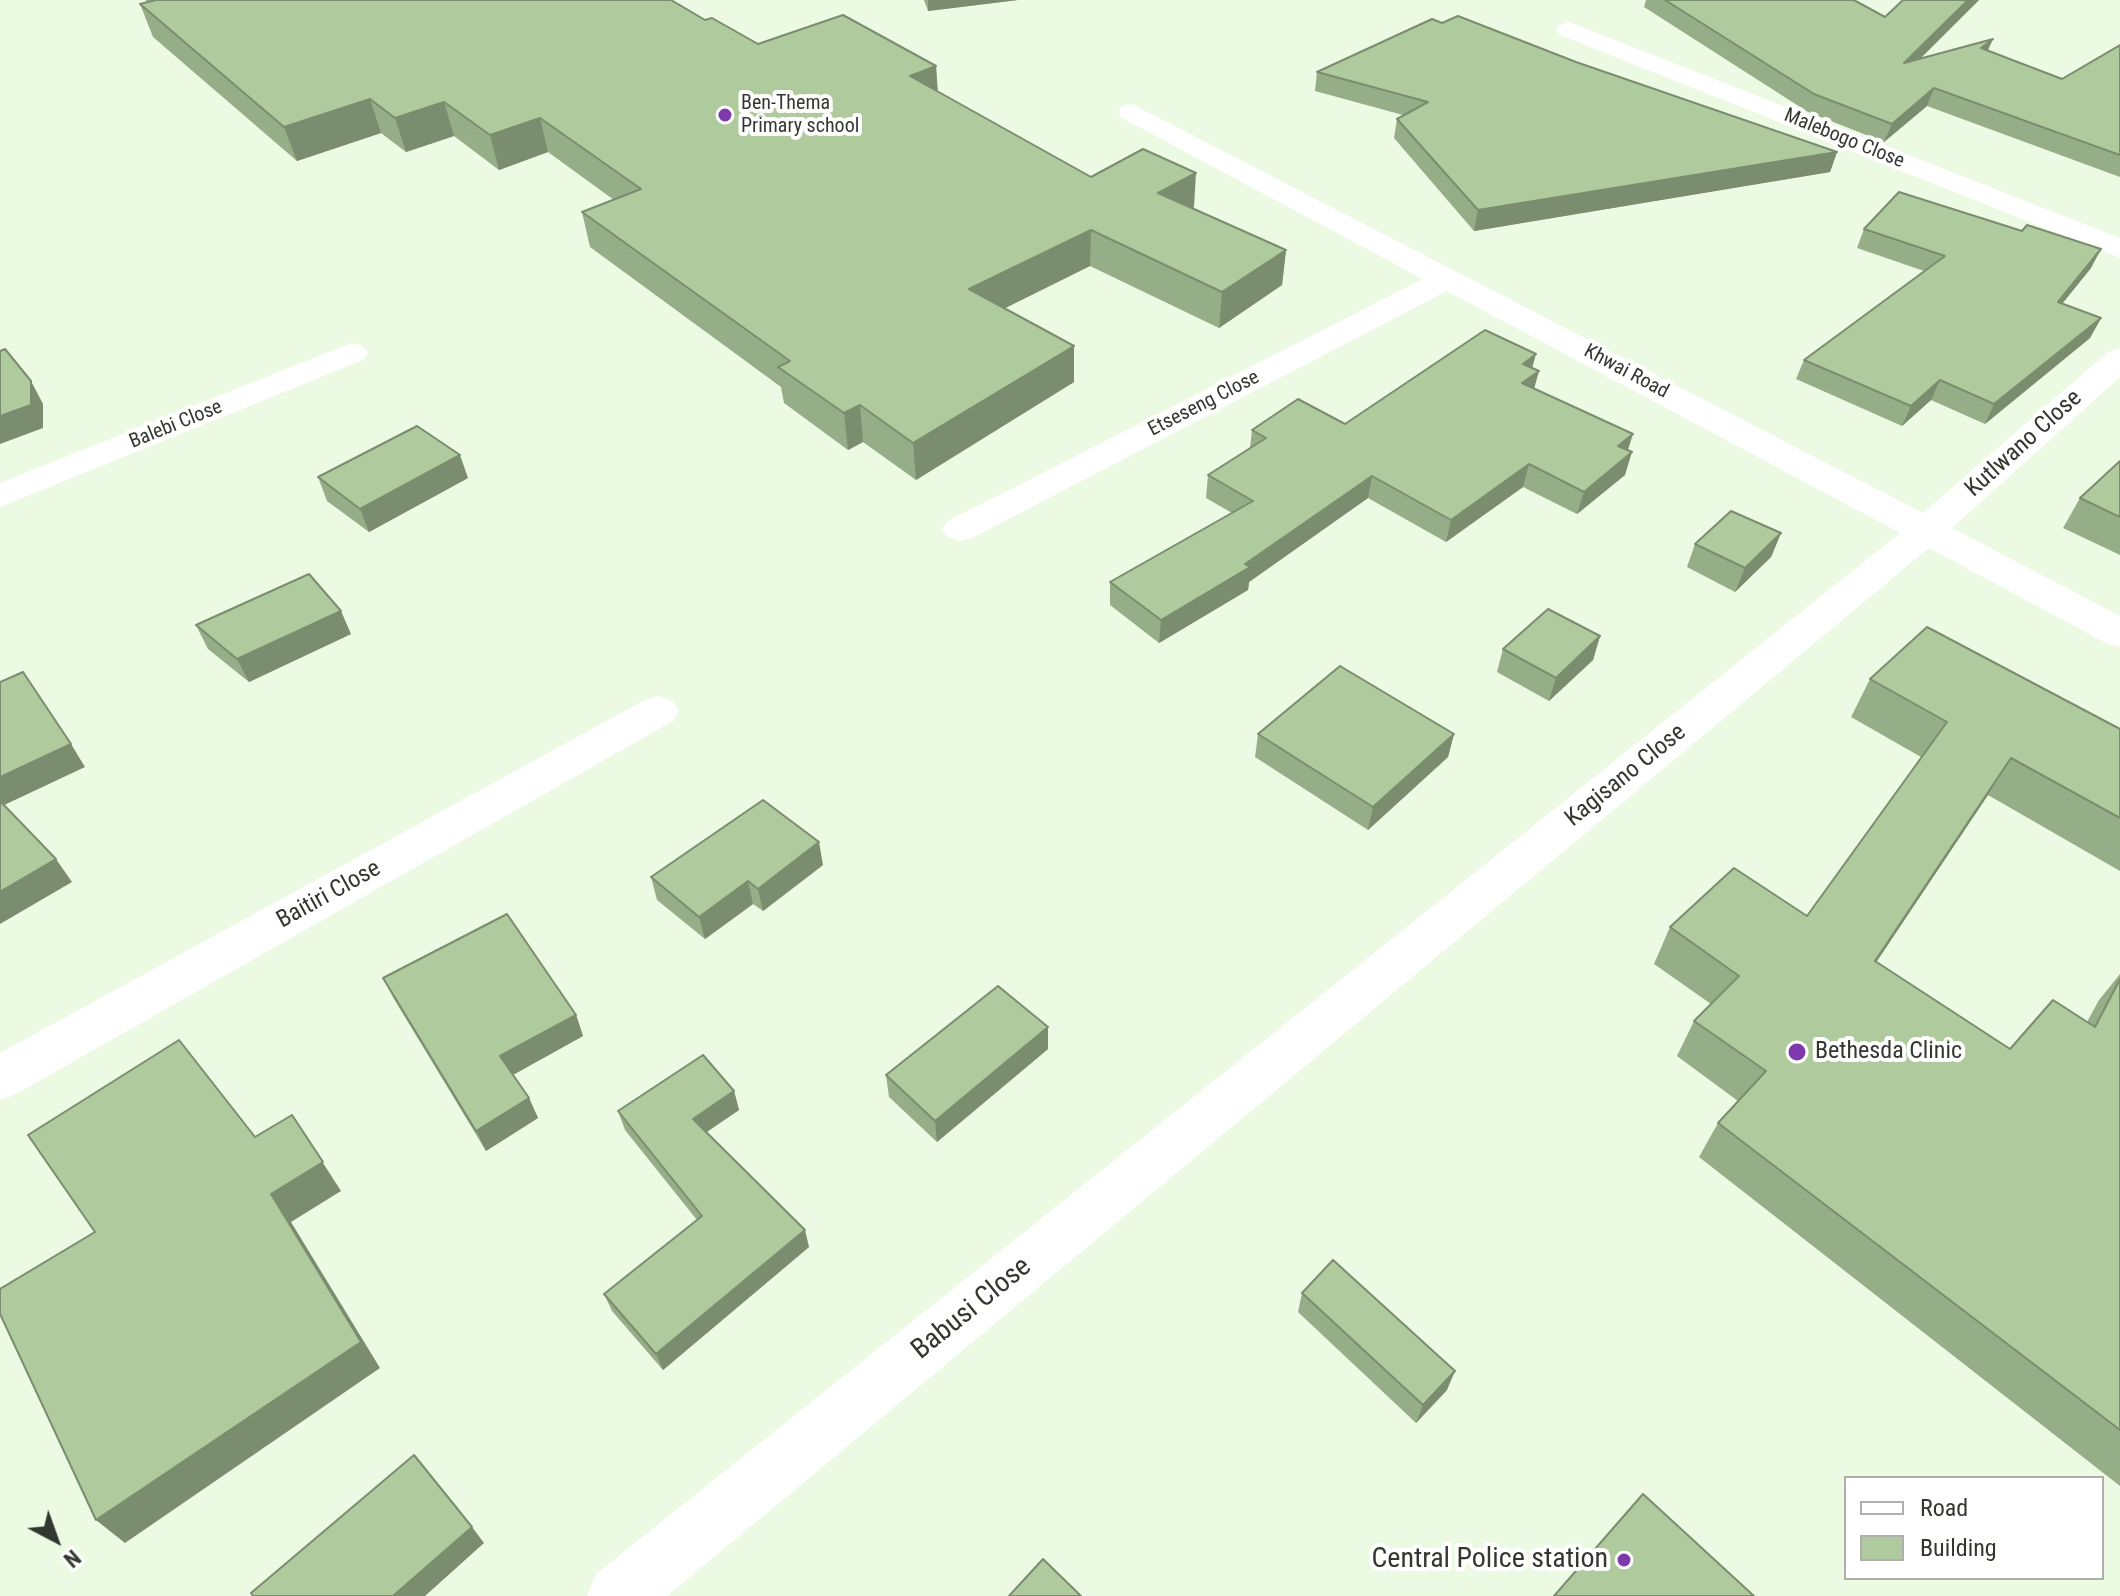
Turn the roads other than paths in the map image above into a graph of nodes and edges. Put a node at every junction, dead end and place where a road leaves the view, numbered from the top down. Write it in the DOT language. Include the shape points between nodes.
graph roads {
  1 [pos="1569,30"];
  2 [pos="1132,112"];
  3 [pos="2120,249"];
  4 [pos="1447,279"];
  5 [pos="351,353"];
  6 [pos="2120,359"];
  7 [pos="0,496"];
  8 [pos="961,529"];
  9 [pos="1927,530"];
  10 [pos="2120,633"];
  11 [pos="658,711"];
  12 [pos="1326,1022"];
  13 [pos="0,1078"];
  14 [pos="618,1596"];
  1 -- 3 [label="street, Malebogo Close"];
  2 -- 4 [label="street, Khwai Road"];
  4 -- 8 [label="street, Etseseng Close"];
  4 -- 9 [label="street, Khwai Road"];
  5 -- 7 [label="street, Balebi Close"];
  6 -- 9 [label="street, Kutlwano Close"];
  9 -- 10 [label="street, Khwai Road"];
  9 -- 12 [label="street, Kagisano Close"];
  11 -- 13 [label="street, Baitiri Close"];
  12 -- 14 [label="street, Babusi Close"];
}
